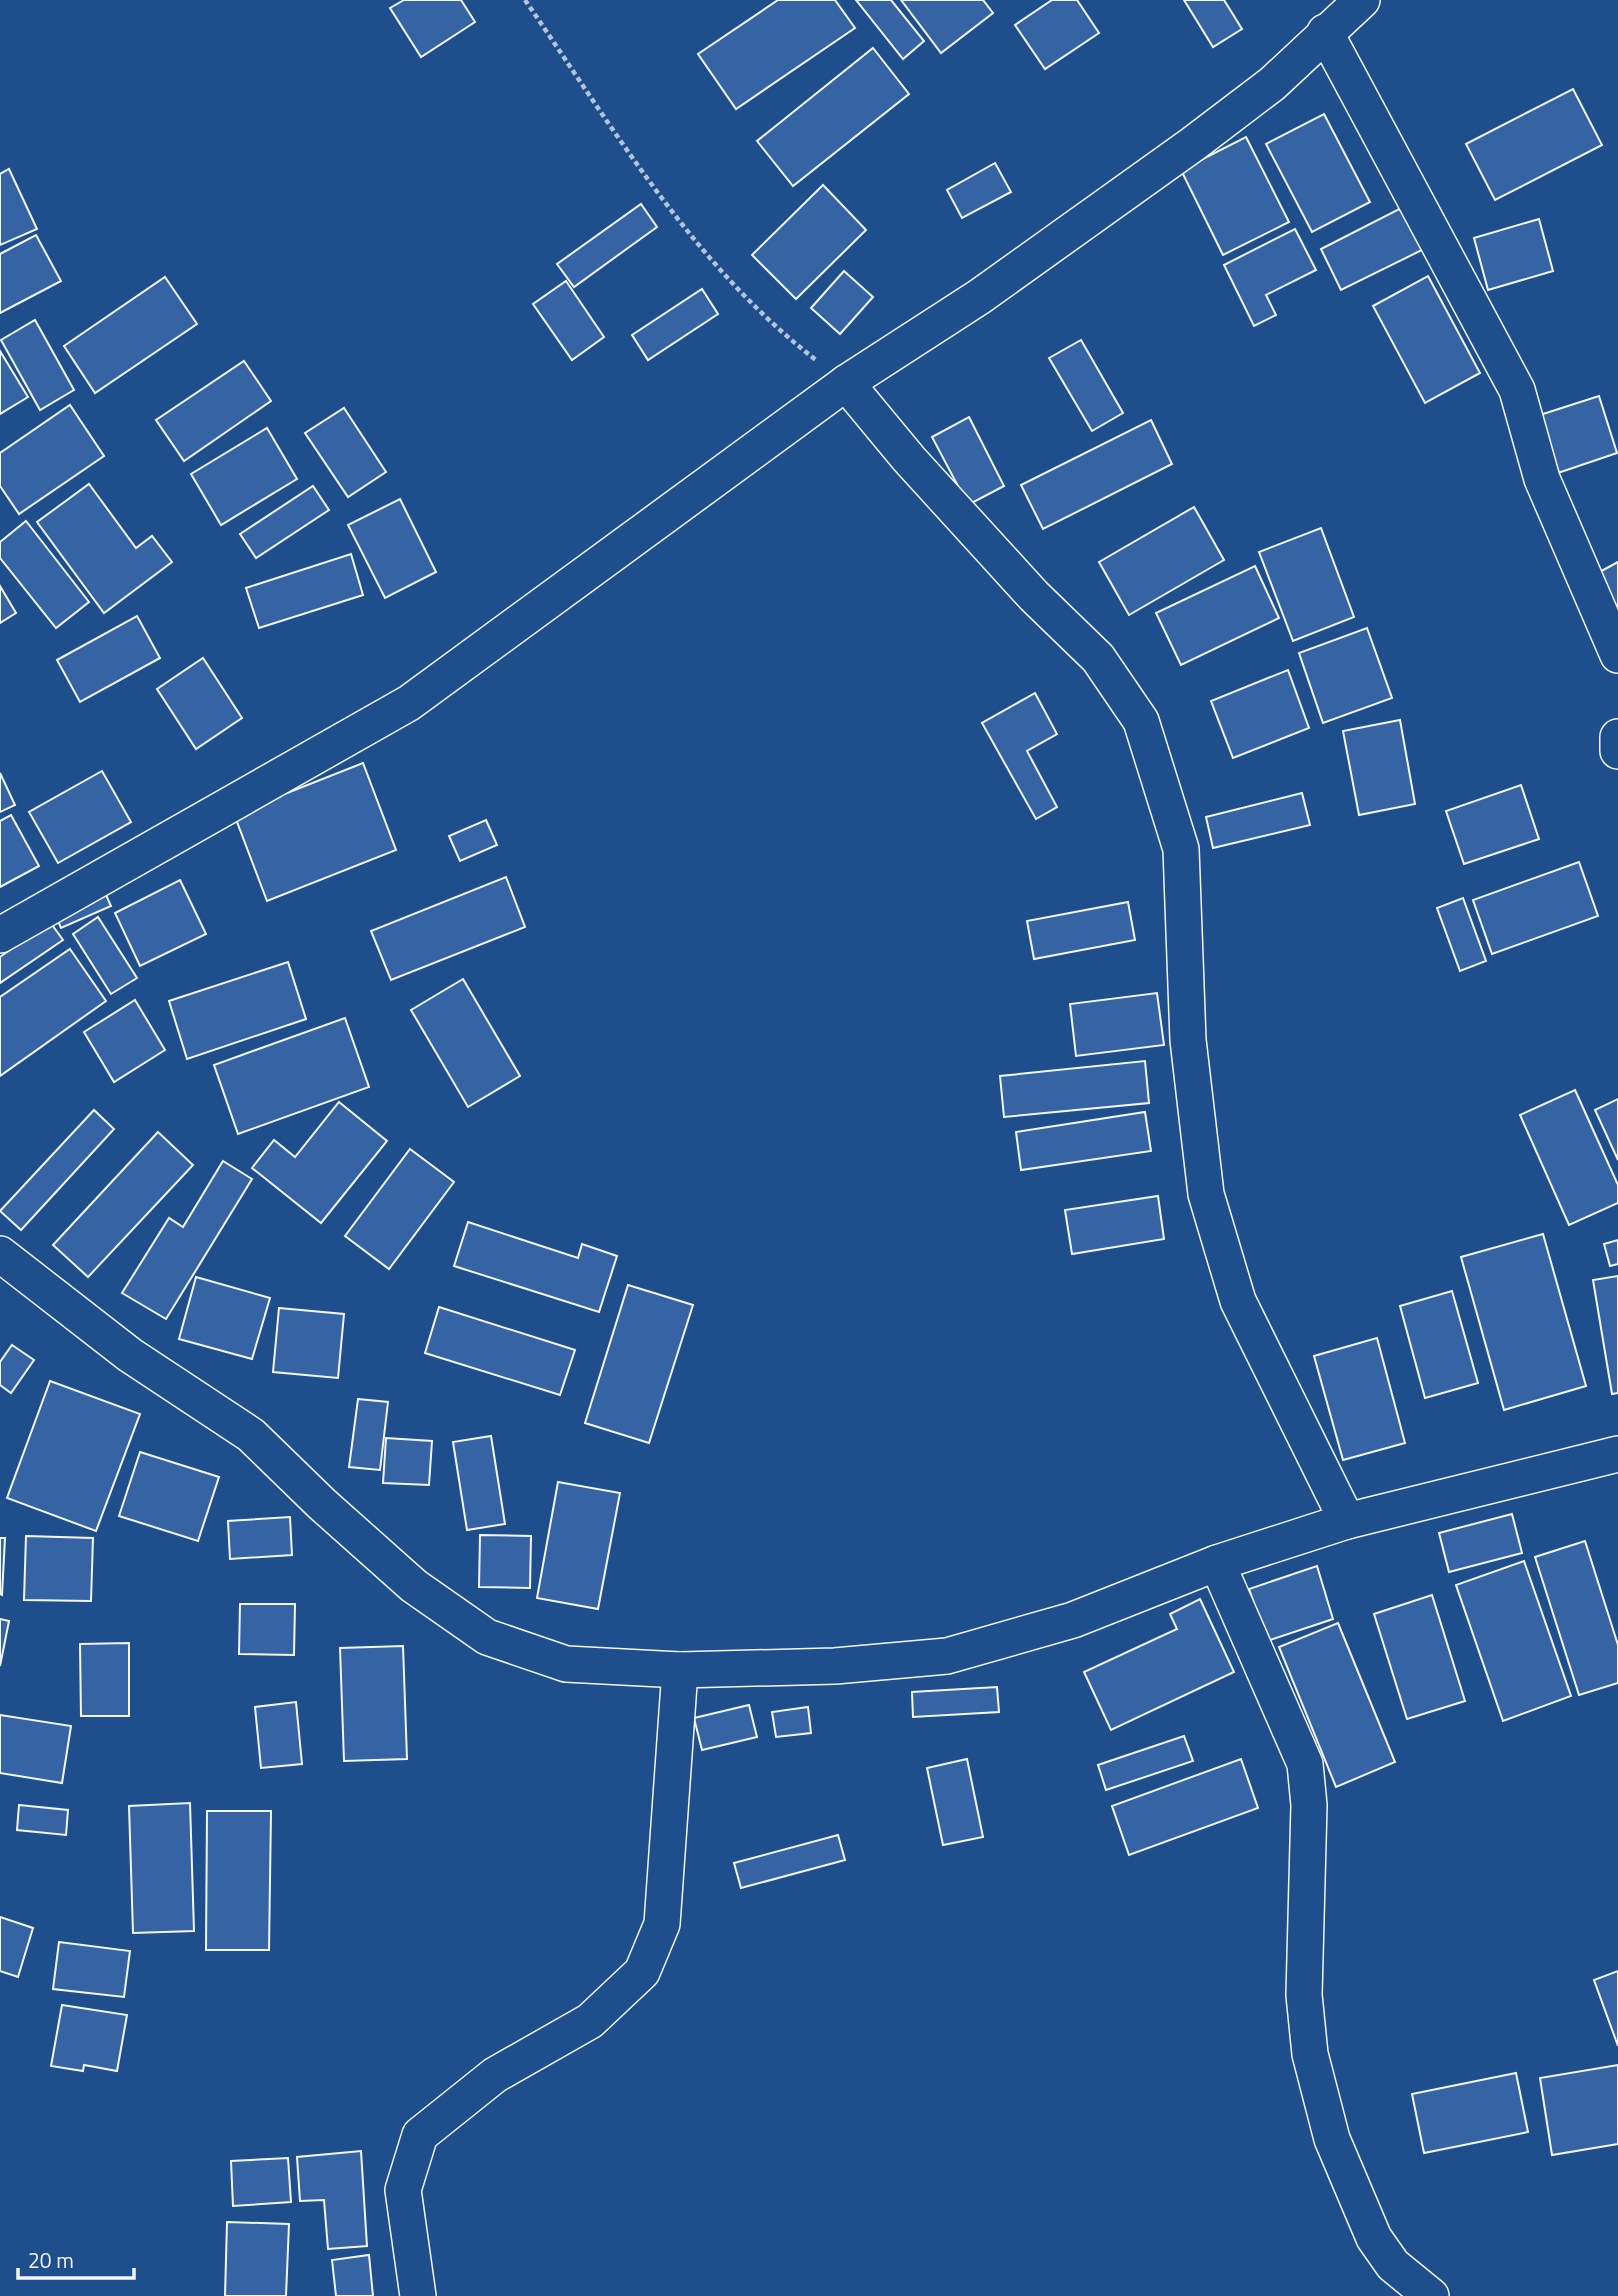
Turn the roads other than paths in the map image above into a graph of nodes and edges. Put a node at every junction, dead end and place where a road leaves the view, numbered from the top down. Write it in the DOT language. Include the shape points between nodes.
graph roads {
  1 [pos="1362,0"];
  2 [pos="1325,32"];
  3 [pos="846,383"];
  4 [pos="1618,654"];
  5 [pos="1618,737"];
  6 [pos="1618,751"];
  7 [pos="0,935"];
  8 [pos="0,1254"];
  9 [pos="1618,1454"];
  10 [pos="1347,1521"];
  11 [pos="1217,1563"];
  12 [pos="680,1670"];
  13 [pos="418,2296"];
  14 [pos="1430,2296"];
  1 -- 2 [label="street"];
  2 -- 3 [label="street" via="1272,84 1193,144 979,297"];
  2 -- 4 [label="street" via="1517,390 1542,479"];
  3 -- 7 [label="street" via="409,703"];
  3 -- 10 [label="street" via="1034,596 1098,657 1142,721 1181,849 1188,1040 1206,1194 1238,1301"];
  5 -- 6 [label="street"];
  8 -- 12 [label="street" via="130,1355 251,1436 414,1586 487,1637 566,1664"];
  9 -- 10 [label="street"];
  10 -- 11 [label="street"];
  11 -- 12 [label="street" via="1073,1620 947,1656 835,1666"];
  11 -- 14 [label="street" via="1305,1764 1309,1805 1304,1995 1310,2054 1332,2139 1374,2238 1393,2265"];
  12 -- 13 [label="street" via="662,1924 642,1972 590,2021 495,2075 420,2135 403,2190"];
}
